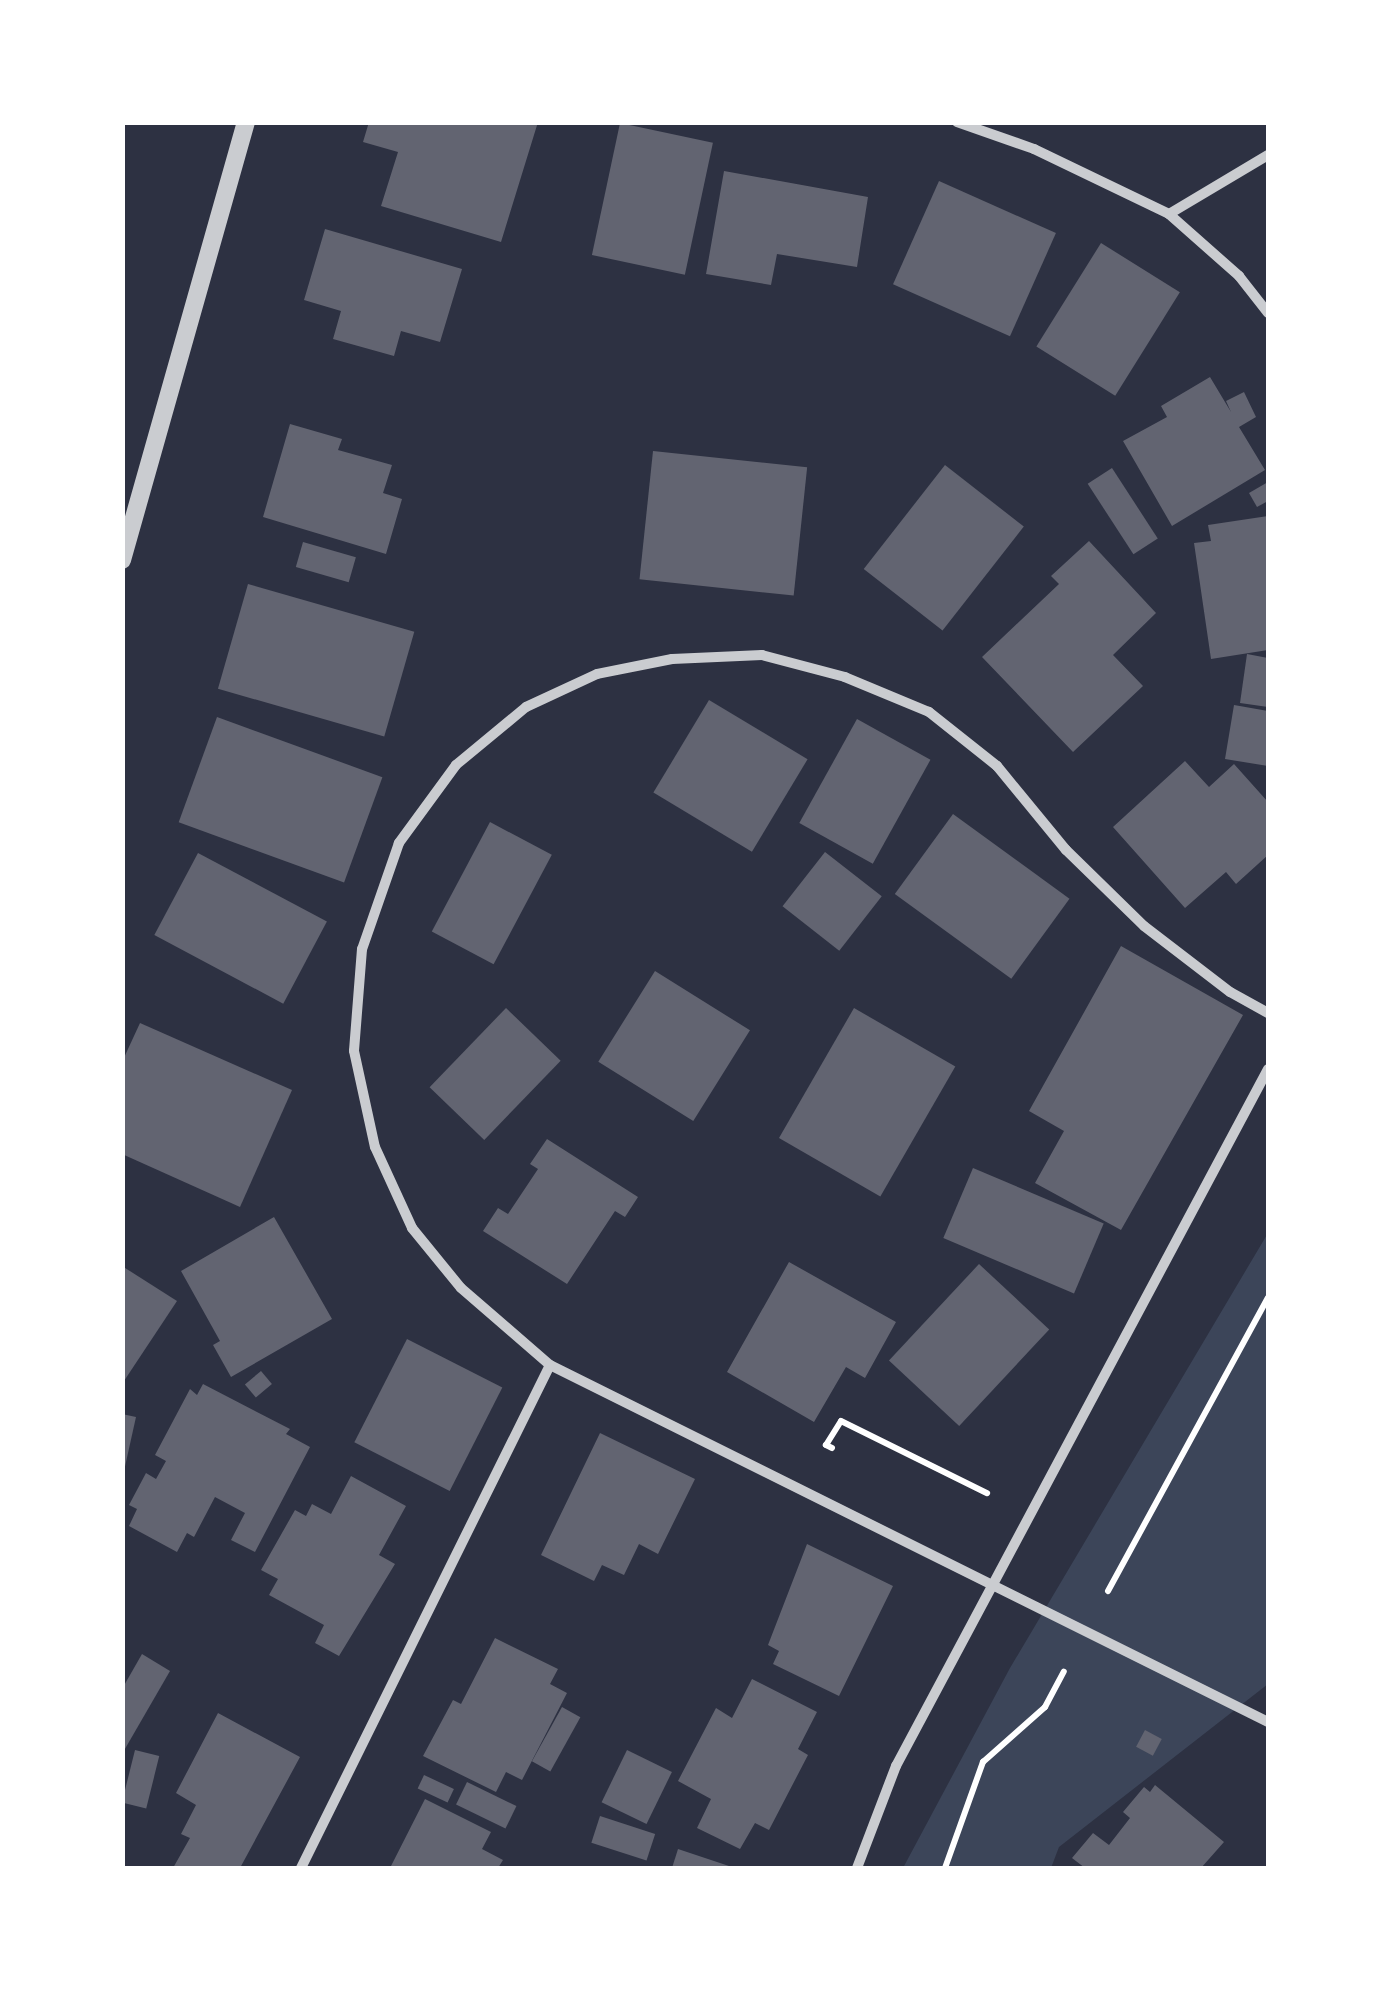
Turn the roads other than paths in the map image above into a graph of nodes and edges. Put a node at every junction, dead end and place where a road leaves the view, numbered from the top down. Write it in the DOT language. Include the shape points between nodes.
graph roads {
  1 [pos="246,122"];
  2 [pos="957,122"];
  3 [pos="1268,155"];
  4 [pos="1169,214"];
  5 [pos="1268,313"];
  6 [pos="122,560"];
  7 [pos="1268,1013"];
  8 [pos="1268,1069"];
  9 [pos="550,1365"];
  10 [pos="1268,1722"];
  11 [pos="301,1868"];
  12 [pos="857,1868"];
  1 -- 6 [label="street"];
  2 -- 4 [label="street" via="1034,148"];
  3 -- 4 [label="street"];
  4 -- 5 [label="street" via="1239,276"];
  7 -- 9 [label="street" via="1144,926 1066,850 997,766 928,712 844,677 762,655 672,659 597,674 526,706 456,765 399,843 362,949 354,1051 375,1147 412,1228 461,1288"];
  8 -- 12 [label="street" via="896,1766"];
  9 -- 10 [label="street"];
  9 -- 11 [label="street"];
}
